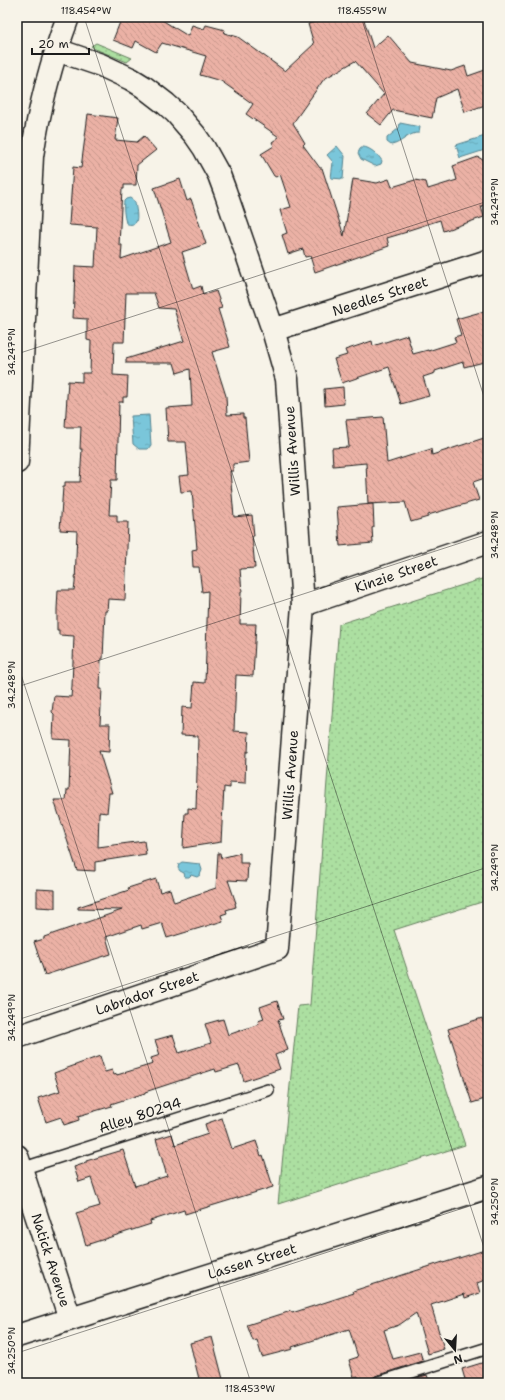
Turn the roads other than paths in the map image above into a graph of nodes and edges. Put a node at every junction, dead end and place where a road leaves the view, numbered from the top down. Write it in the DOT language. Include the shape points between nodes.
graph roads {
  1 [pos="68,17"];
  2 [pos="57,50"];
  3 [pos="488,261"];
  4 [pos="273,330"];
  5 [pos="17,462"];
  6 [pos="488,542"];
  7 [pos="303,605"];
  8 [pos="277,949"];
  9 [pos="17,1037"];
  10 [pos="268,1090"];
  11 [pos="19,1163"];
  12 [pos="488,1187"];
  13 [pos="70,1319"];
  14 [pos="17,1336"];
  15 [pos="488,1348"];
  16 [pos="377,1383"];
  1 -- 2 [label="street"];
  2 -- 4 [label="street, Willis Avenue" via="112,70 144,87 166,104 195,135 212,161 225,191"];
  2 -- 5 [label="street" via="40,112 30,173"];
  3 -- 4 [label="street, Needles Street"];
  4 -- 7 [label="street, Willis Avenue" via="287,380"];
  6 -- 7 [label="street, Kinzie Street"];
  7 -- 8 [label="street, Willis Avenue"];
  8 -- 9 [label="street, Labrador Street"];
  10 -- 11 [label="lane, Alley 80294"];
  11 -- 13 [label="street, Natick Avenue"];
  12 -- 13 [label="street, Lassen Street"];
  13 -- 14 [label="street, Lassen Street"];
  15 -- 16 [label="lane"];
}
